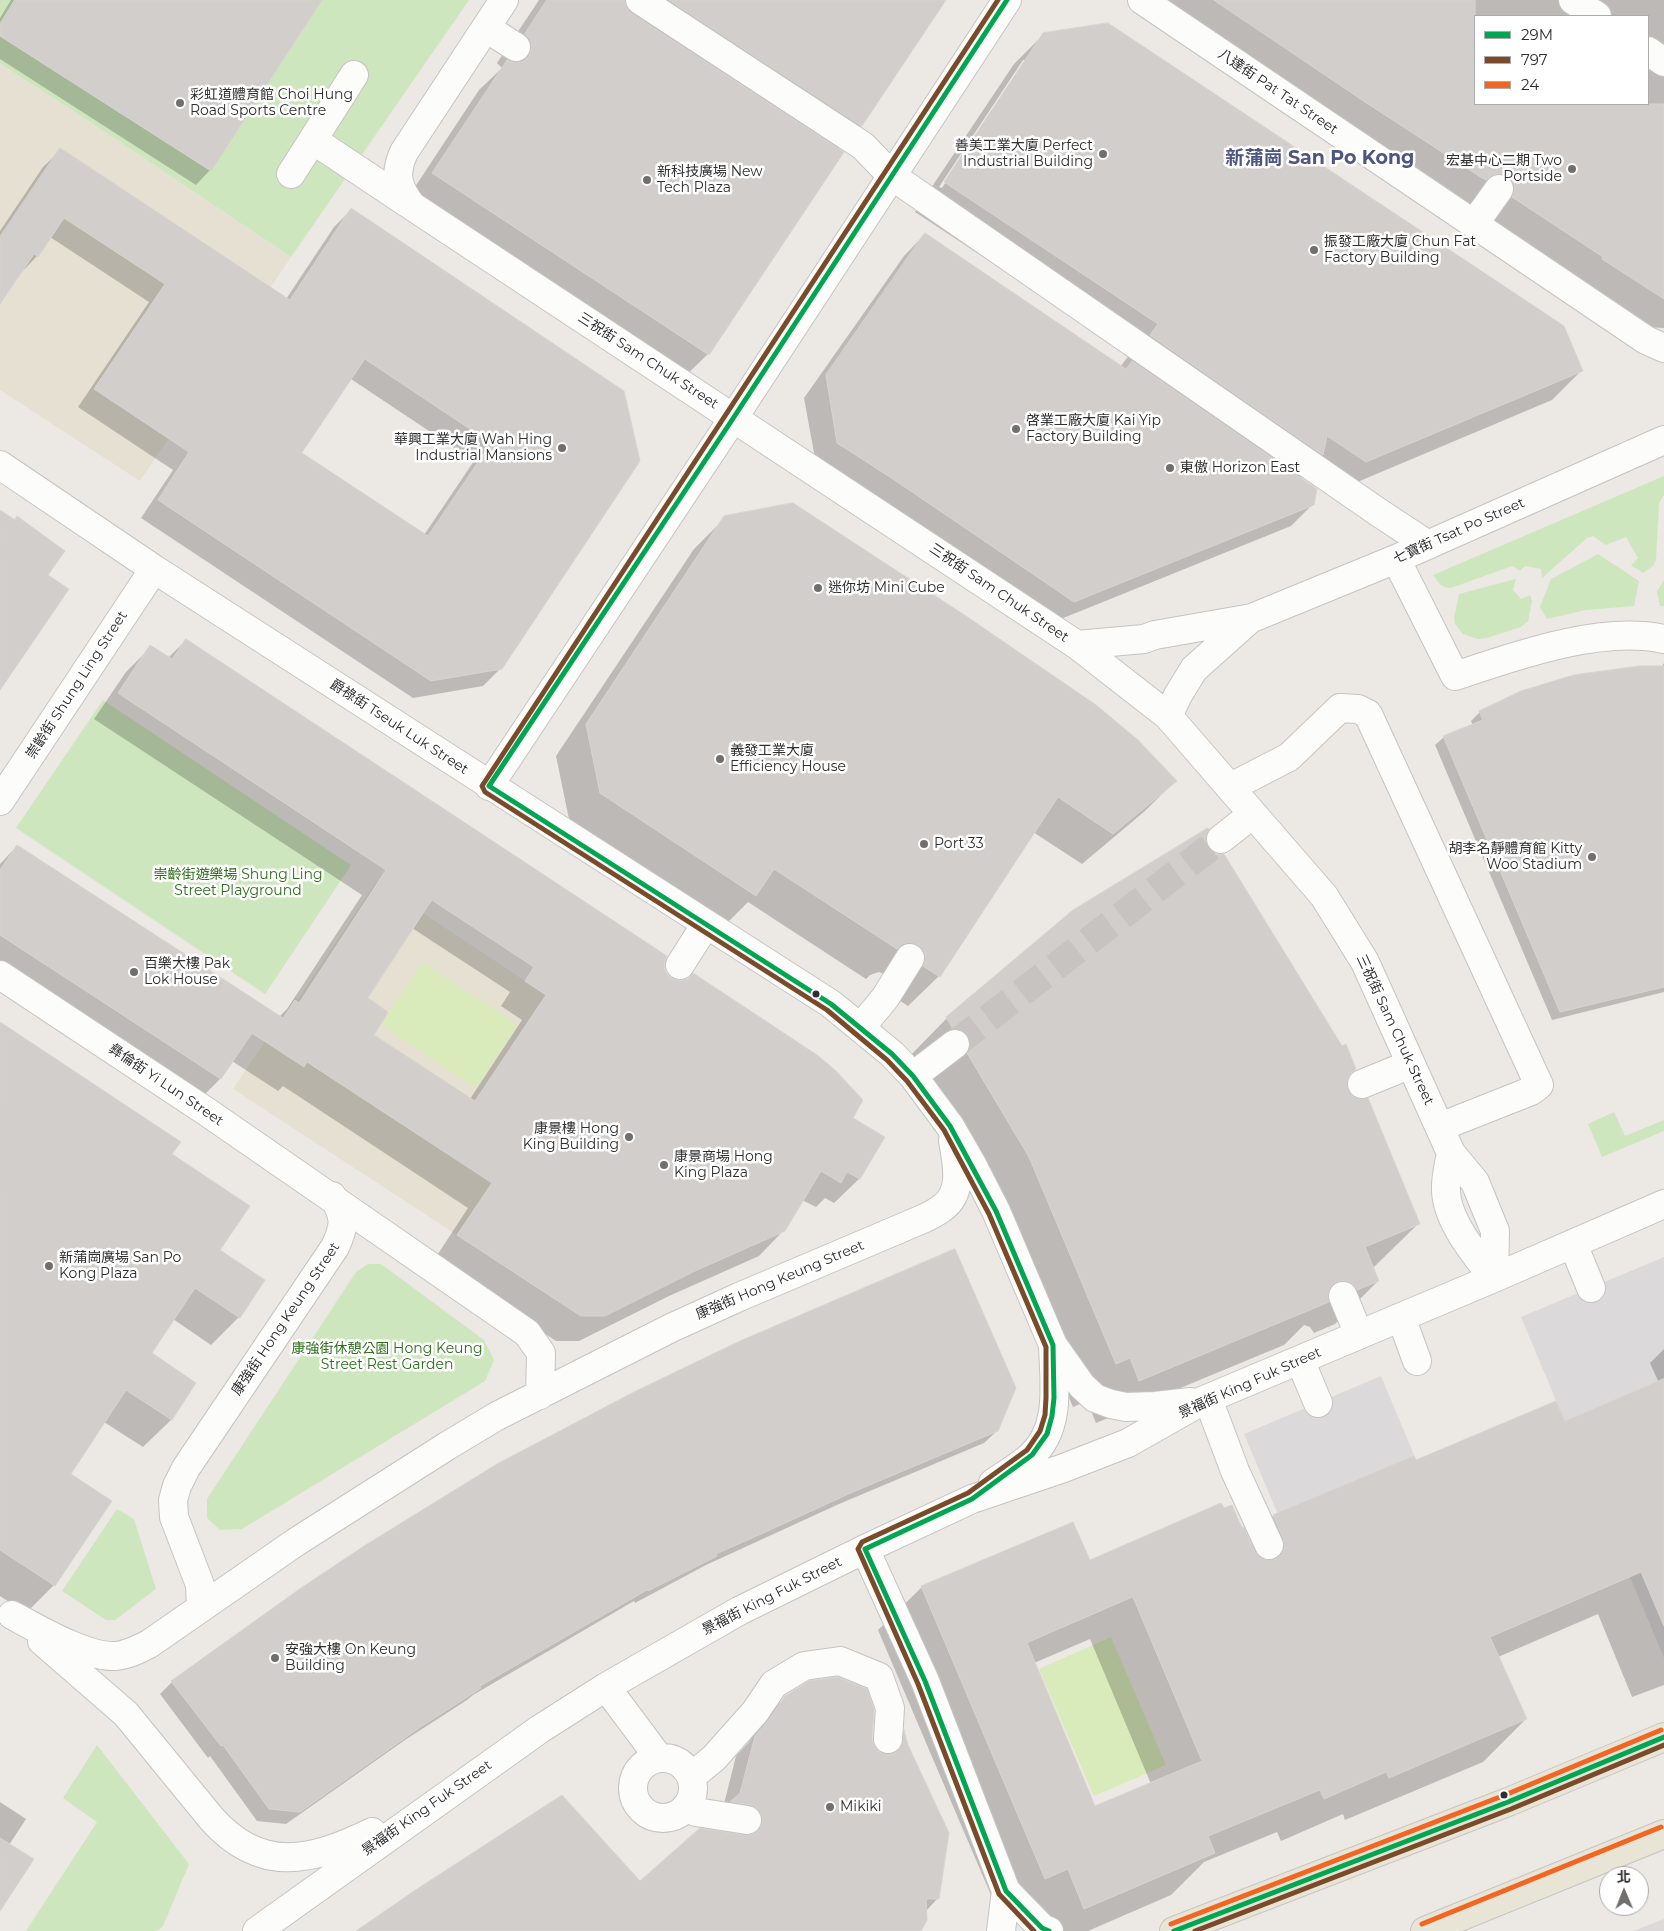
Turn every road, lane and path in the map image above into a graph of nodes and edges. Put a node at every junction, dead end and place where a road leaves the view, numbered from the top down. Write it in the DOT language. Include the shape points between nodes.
graph roads {
  1 [pos="504,0"];
  2 [pos="640,0"];
  3 [pos="1007,0"];
  4 [pos="1142,0"];
  5 [pos="1573,0"];
  6 [pos="1596,15"];
  7 [pos="486,28"];
  8 [pos="516,47"];
  9 [pos="1649,52"];
  10 [pos="1664,62"];
  11 [pos="354,76"];
  12 [pos="313,140"];
  13 [pos="291,174"];
  14 [pos="892,176"];
  15 [pos="1499,189"];
  16 [pos="412,206"];
  17 [pos="1474,224"];
  18 [pos="1664,348"];
  19 [pos="734,417"];
  20 [pos="1664,440"];
  21 [pos="0,465"];
  22 [pos="1428,545"];
  23 [pos="1396,559"];
  24 [pos="154,569"];
  25 [pos="1252,618"];
  26 [pos="1664,639"];
  27 [pos="1077,645"];
  28 [pos="1168,716"];
  29 [pos="490,786"];
  30 [pos="1231,787"];
  31 [pos="3,791"];
  32 [pos="1253,814"];
  33 [pos="1221,839"];
  34 [pos="706,924"];
  35 [pos="910,958"];
  36 [pos="680,965"];
  37 [pos="0,975"];
  38 [pos="861,1027"];
  39 [pos="954,1044"];
  40 [pos="1412,1064"];
  41 [pos="913,1076"];
  42 [pos="1362,1084"];
  43 [pos="950,1126"];
  44 [pos="1440,1127"];
  45 [pos="332,1196"];
  46 [pos="1664,1204"];
  47 [pos="1573,1244"];
  48 [pos="1494,1278"];
  49 [pos="1591,1288"];
  50 [pos="1343,1296"];
  51 [pos="1401,1318"];
  52 [pos="1359,1335"];
  53 [pos="1053,1345"];
  54 [pos="1300,1360"];
  55 [pos="1417,1361"];
  56 [pos="540,1395"];
  57 [pos="1205,1400"];
  58 [pos="1318,1403"];
  59 [pos="972,1499"];
  60 [pos="1269,1545"];
  61 [pos="865,1549"];
  62 [pos="201,1608"];
  63 [pos="6,1612"];
  64 [pos="606,1687"];
  65 [pos="1664,1737"];
  66 [pos="888,1739"];
  67 [pos="659,1758"];
  68 [pos="691,1777"];
  69 [pos="439,1800"];
  70 [pos="687,1806"];
  71 [pos="747,1820"];
  72 [pos="1664,1834"];
  73 [pos="1006,1891"];
  74 [pos="1226,1911"];
  75 [pos="257,1931"];
  76 [pos="1001,1931"];
  77 [pos="1049,1931"];
  78 [pos="1174,1931"];
  79 [pos="1200,1931"];
  80 [pos="1425,1931"];
  1 -- 7 [label="street"];
  2 -- 14 [label="street" via="862,146"];
  3 -- 14 [label="street"];
  4 -- 17 [label="street, 八達街 Pat Tat Street"];
  5 -- 6 [label="street"];
  7 -- 8 [label="street"];
  7 -- 16 [label="street, 三祝街 Sam Chuk Street" via="398,164 402,193"];
  9 -- 10 [label="street"];
  11 -- 12 [label="street"];
  12 -- 13 [label="street"];
  12 -- 16 [label="street"];
  14 -- 19 [label="street"];
  14 -- 22 [label="street"];
  15 -- 17 [label="street"];
  16 -- 19 [label="street, 三祝街 Sam Chuk Street"];
  17 -- 18 [label="street, 八達街 Pat Tat Street" via="1646,340"];
  19 -- 27 [label="street, 三祝街 Sam Chuk Street"];
  19 -- 29 [label="street"];
  20 -- 22 [label="street, 七寶街 Tsat Po Street"];
  21 -- 24 [label="street, 爵祿街 Tseuk Luk Street"];
  22 -- 23 [label="street, 七寶街 Tsat Po Street"];
  23 -- 25 [label="street, 七寶街 Tsat Po Street"];
  23 -- 26 [label="street" via="1455,676 1503,660 1602,637 1647,635"];
  24 -- 29 [label="street, 爵祿街 Tseuk Luk Street"];
  24 -- 31 [label="street, 崇齡街 Shung Ling Street"];
  25 -- 27 [label="street, 七寶街 Tsat Po Street" via="1144,639"];
  25 -- 28 [label="street, 七寶街 Tsat Po Street" via="1194,669"];
  27 -- 28 [label="street, 三祝街 Sam Chuk Street"];
  28 -- 30 [label="street, 三祝街 Sam Chuk Street"];
  29 -- 34 [label="street, 爵祿街 Tseuk Luk Street"];
  30 -- 32 [label="street, 三祝街 Sam Chuk Street"];
  30 -- 44 [label="street" via="1290,757 1340,708 1358,709 1368,714 1539,1085"];
  32 -- 33 [label="street"];
  32 -- 40 [label="street, 三祝街 Sam Chuk Street" via="1324,896 1360,954"];
  34 -- 36 [label="street"];
  34 -- 38 [label="street, 爵祿街 Tseuk Luk Street" via="831,1004"];
  35 -- 38 [label="street" via="885,998"];
  37 -- 45 [label="street, 彝倫街 Yi Lun Street"];
  38 -- 41 [label="street, 爵祿街 Tseuk Luk Street"];
  39 -- 41 [label="street"];
  40 -- 42 [label="street"];
  40 -- 44 [label="street, 三祝街 Sam Chuk Street"];
  41 -- 43 [label="street, 爵祿街 Tseuk Luk Street"];
  43 -- 53 [label="street, 爵祿街 Tseuk Luk Street" via="996,1211"];
  43 -- 56 [label="street, 康強街 Hong Keung Street" via="959,1170 954,1193 944,1207 671,1328"];
  44 -- 48 [label="street, 三祝街 Sam Chuk Street" via="1451,1153 1475,1182 1495,1231"];
  45 -- 56 [label="street" via="527,1333 541,1353"];
  45 -- 62 [label="street, 康強街 Hong Keung Street" via="343,1216 335,1247 177,1486 173,1500 174,1517 200,1585"];
  46 -- 47 [label="street, 景福街 King Fuk Street"];
  47 -- 48 [label="street, 景福街 King Fuk Street"];
  47 -- 49 [label="street"];
  48 -- 51 [label="street, 景福街 King Fuk Street"];
  50 -- 52 [label="street"];
  51 -- 52 [label="street, 景福街 King Fuk Street"];
  51 -- 55 [label="street"];
  52 -- 54 [label="street, 景福街 King Fuk Street"];
  53 -- 57 [label="street, 爵祿街 Tseuk Luk Street" via="1082,1386 1095,1398 1111,1404 1156,1406"];
  53 -- 59 [label="street, 爵祿街 Tseuk Luk Street" via="1054,1398 1047,1434 1032,1455"];
  54 -- 57 [label="street, 景福街 King Fuk Street"];
  54 -- 58 [label="street"];
  56 -- 62 [label="street, 康強街 Hong Keung Street" via="446,1446 296,1542"];
  57 -- 59 [label="street, 景福街 King Fuk Street" via="1128,1443"];
  57 -- 60 [label="street"];
  59 -- 61 [label="street, 景福街 King Fuk Street"];
  61 -- 64 [label="street, 景福街 King Fuk Street" via="739,1611"];
  61 -- 73 [label="street" via="925,1681"];
  62 -- 63 [label="street, 康強街 Hong Keung Street" via="149,1644 116,1656 63,1642"];
  63 -- 69 [label="street" via="126,1714 223,1832 256,1852 275,1856 320,1854 344,1846"];
  64 -- 67 [label="street"];
  64 -- 69 [label="street, 景福街 King Fuk Street"];
  65 -- 74 [label="main road" via="1508,1802"];
  66 -- 68 [label="street" via="890,1708 879,1677 840,1661 804,1666 774,1684 755,1712 714,1758"];
  67 -- 68 [label="street" via="679,1762"];
  67 -- 70 [label="street" via="650,1760 636,1774 633,1793 637,1803 647,1813 661,1818 671,1817"];
  68 -- 70 [label="street" via="692,1796"];
  69 -- 75 [label="street, 景福街 King Fuk Street"];
  70 -- 71 [label="street" via="696,1812"];
  72 -- 80 [label="main road"];
  73 -- 76 [label="street"];
  73 -- 77 [label="street" via="1042,1928"];
  74 -- 78 [label="main road"];
  74 -- 79 [label="main road"];
}
